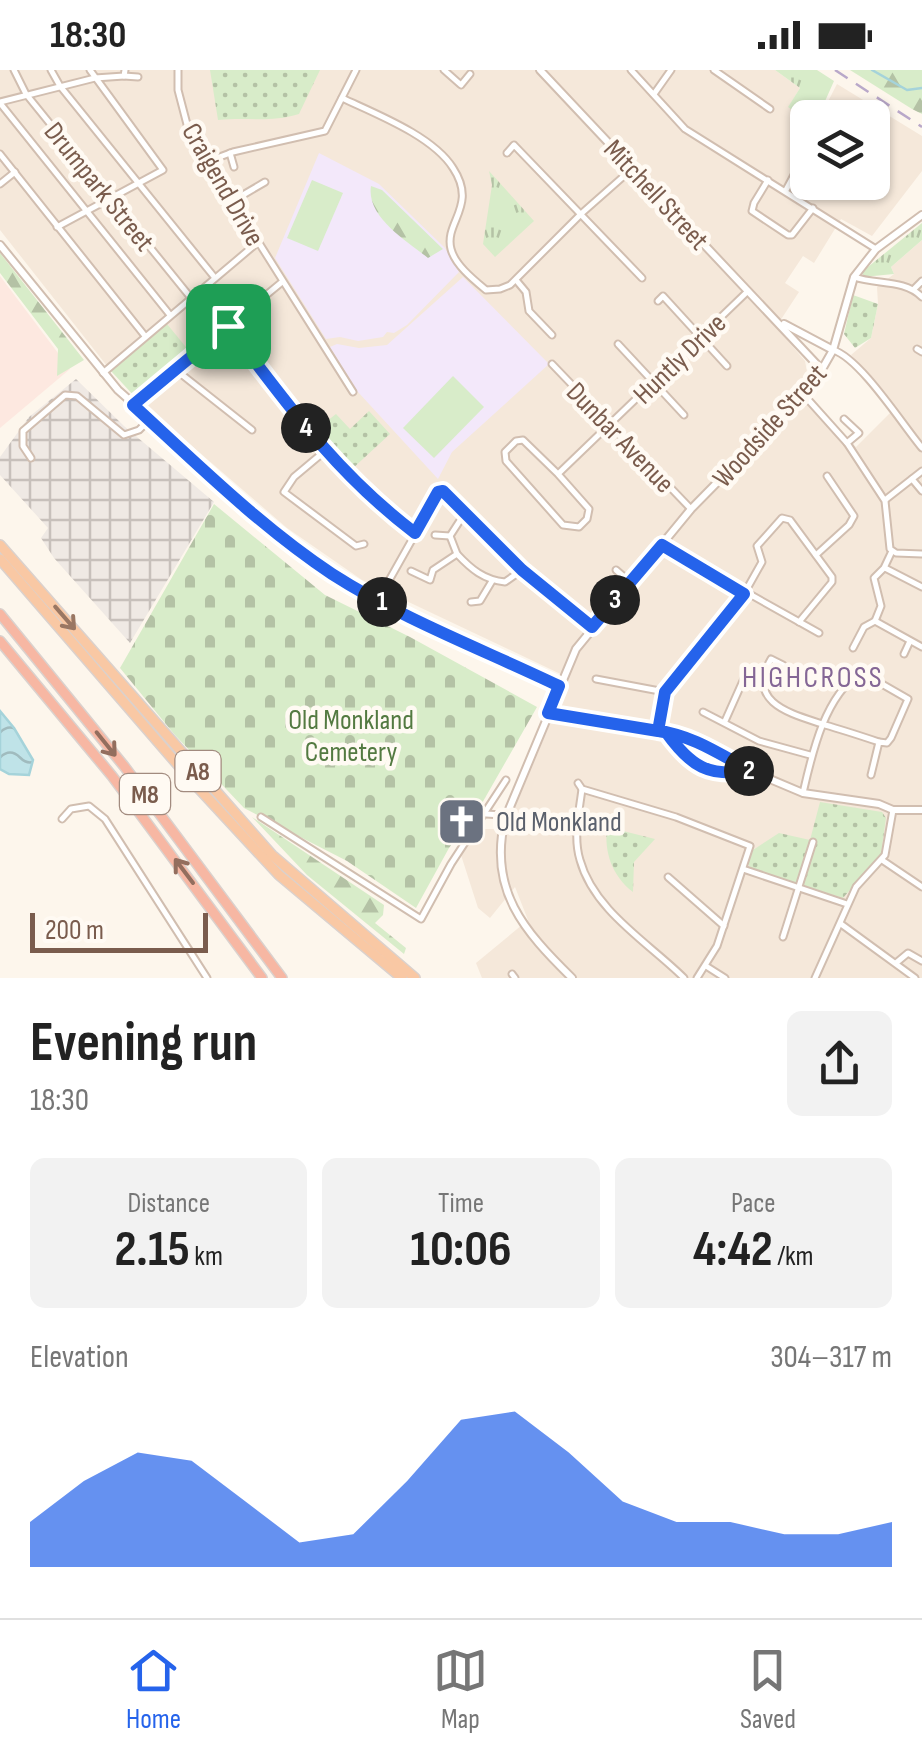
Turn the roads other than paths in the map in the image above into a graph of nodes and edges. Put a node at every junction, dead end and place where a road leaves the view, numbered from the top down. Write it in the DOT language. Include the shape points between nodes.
graph roads {
  1 [pos="14,70"];
  2 [pos="51,70"];
  3 [pos="90,70"];
  4 [pos="178,70"];
  5 [pos="356,70"];
  6 [pos="444,70"];
  7 [pos="540,70"];
  8 [pos="630,70"];
  9 [pos="671,70"];
  10 [pos="714,70"];
  11 [pos="124,73"];
  12 [pos="470,74"];
  13 [pos="138,77"];
  14 [pos="94,78"];
  15 [pos="60,86"];
  16 [pos="26,94"];
  17 [pos="654,94"];
  18 [pos="342,98"];
  19 [pos="0,102"];
  20 [pos="770,109"];
  21 [pos="507,152"];
  22 [pos="230,153"];
  23 [pos="0,154"];
  24 [pos="206,162"];
  25 [pos="234,167"];
  26 [pos="633,168"];
  27 [pos="15,172"];
  28 [pos="768,180"];
  29 [pos="266,182"];
  30 [pos="790,183"];
  31 [pos="0,184"];
  32 [pos="139,184"];
  33 [pos="786,190"];
  34 [pos="112,198"];
  35 [pos="232,202"];
  36 [pos="814,207"];
  37 [pos="85,210"];
  38 [pos="582,212"];
  39 [pos="922,215"];
  40 [pos="58,226"];
  41 [pos="258,243"];
  42 [pos="0,244"];
  43 [pos="876,249"];
  44 [pos="854,277"];
  45 [pos="215,278"];
  46 [pos="642,278"];
  47 [pos="516,280"];
  48 [pos="922,281"];
  49 [pos="282,282"];
  50 [pos="914,289"];
  51 [pos="749,290"];
  52 [pos="191,298"];
  53 [pos="922,298"];
  54 [pos="658,301"];
  55 [pos="529,311"];
  56 [pos="170,315"];
  57 [pos="522,318"];
  58 [pos="774,318"];
  59 [pos="228,326"];
  60 [pos="552,335"];
  61 [pos="145,336"];
  62 [pos="701,338"];
  63 [pos="618,344"];
  64 [pos="834,350"];
  65 [pos="552,364"];
  66 [pos="728,366"];
  67 [pos="175,370"];
  68 [pos="823,372"];
  69 [pos="103,373"];
  70 [pos="655,382"];
  71 [pos="353,392"];
  72 [pos="804,395"];
  73 [pos="133,405"];
  74 [pos="684,415"];
  75 [pos="844,419"];
  76 [pos="150,420"];
  77 [pos="608,425"];
  78 [pos="252,430"];
  79 [pos="847,443"];
  80 [pos="922,448"];
  81 [pos="324,451"];
  82 [pos="31,458"];
  83 [pos="922,471"];
  84 [pos="558,474"];
  85 [pos="827,476"];
  86 [pos="912,480"];
  87 [pos="922,491"];
  88 [pos="885,500"];
  89 [pos="692,509"];
  90 [pos="460,522"];
  91 [pos="415,533"];
  92 [pos="435,534"];
  93 [pos="450,536"];
  94 [pos="364,544"];
  95 [pos="662,545"];
  96 [pos="0,546"];
  97 [pos="892,552"];
  98 [pos="457,554"];
  99 [pos="922,554"];
  100 [pos="816,555"];
  101 [pos="0,559"];
  102 [pos="884,568"];
  103 [pos="522,570"];
  104 [pos="616,570"];
  105 [pos="411,572"];
  106 [pos="492,580"];
  107 [pos="630,582"];
  108 [pos="922,588"];
  109 [pos="744,594"];
  110 [pos="378,600"];
  111 [pos="471,602"];
  112 [pos="0,614"];
  113 [pos="875,621"];
  114 [pos="798,622"];
  115 [pos="592,627"];
  116 [pos="819,633"];
  117 [pos="0,641"];
  118 [pos="910,641"];
  119 [pos="922,647"];
  120 [pos="853,648"];
  121 [pos="904,654"];
  122 [pos="783,665"];
  123 [pos="746,674"];
  124 [pos="596,680"];
  125 [pos="559,686"];
  126 [pos="665,692"];
  127 [pos="703,712"];
  128 [pos="548,713"];
  129 [pos="725,721"];
  130 [pos="822,724"];
  131 [pos="662,732"];
  132 [pos="880,742"];
  133 [pos="810,755"];
  134 [pos="751,771"];
  135 [pos="871,775"];
  136 [pos="506,780"];
  137 [pos="803,793"];
  138 [pos="893,810"];
  139 [pos="922,810"];
  140 [pos="486,814"];
  141 [pos="261,817"];
  142 [pos="505,819"];
  143 [pos="62,820"];
  144 [pos="813,842"];
  145 [pos="882,860"];
  146 [pos="743,869"];
  147 [pos="668,878"];
  148 [pos="800,887"];
  149 [pos="922,887"];
  150 [pos="847,904"];
  151 [pos="840,924"];
  152 [pos="724,926"];
  153 [pos="782,937"];
  154 [pos="922,961"];
  155 [pos="896,963"];
  156 [pos="705,966"];
  157 [pos="394,976"];
  158 [pos="816,976"];
  159 [pos="208,978"];
  160 [pos="262,978"];
  161 [pos="282,978"];
  162 [pos="415,978"];
  163 [pos="572,978"];
  164 [pos="684,978"];
  165 [pos="697,978"];
  166 [pos="725,978"];
  167 [pos="824,978"];
  168 [pos="915,978"];
  1 -- 16 [label="street, Drumpark Street"];
  2 -- 15 [label="street"];
  3 -- 14 [label="street"];
  4 -- 24 [label="street, Craigend Drive" via="189,132"];
  5 -- 18 [label="street"];
  6 -- 12 [label="street" via="461,85"];
  7 -- 26 [label="street, Mitchell Street"];
  8 -- 17 [label="street"];
  9 -- 17 [label="street"];
  10 -- 20 [label="street"];
  11 -- 13 [label="street"];
  11 -- 14 [label="street"];
  14 -- 15 [label="street"];
  14 -- 32 [label="street" via="163,167"];
  15 -- 16 [label="street"];
  15 -- 32 [label="street"];
  16 -- 19 [label="street"];
  16 -- 34 [label="street, Drumpark Street"];
  17 -- 28 [label="street" via="685,129"];
  18 -- 22 [label="street" via="325,131"];
  18 -- 47 [label="street" via="440,152 462,194 452,254 486,290"];
  19 -- 37 [label="street"];
  21 -- 38 [label="street" via="514,145"];
  22 -- 24 [label="street"];
  22 -- 25 [label="street"];
  23 -- 27 [label="street"];
  24 -- 35 [label="street, Craigend Drive"];
  26 -- 38 [label="street"];
  26 -- 51 [label="street, Mitchell Street"];
  27 -- 31 [label="street"];
  27 -- 40 [label="street"];
  28 -- 33 [label="street"];
  28 -- 36 [label="street" via="752,211 788,234"];
  29 -- 35 [label="street"];
  30 -- 33 [label="street"];
  32 -- 34 [label="street"];
  32 -- 45 [label="street"];
  33 -- 36 [label="street"];
  34 -- 37 [label="street"];
  34 -- 52 [label="street, Drumpark Street"];
  35 -- 41 [label="street, Craigend Drive"];
  36 -- 43 [label="street"];
  37 -- 40 [label="street"];
  37 -- 56 [label="street"];
  38 -- 46 [label="street"];
  38 -- 47 [label="street"];
  39 -- 43 [label="street, Woodside Street"];
  40 -- 61 [label="street"];
  41 -- 45 [label="street"];
  41 -- 49 [label="street, Craigend Drive"];
  42 -- 69 [label="street"];
  43 -- 44 [label="street, Woodside Street"];
  44 -- 50 [label="street"];
  44 -- 64 [label="street, Woodside Street"];
  45 -- 52 [label="street"];
  47 -- 55 [label="street"];
  48 -- 50 [label="street"];
  49 -- 59 [label="street"];
  49 -- 71 [label="street, Craigend Drive"];
  50 -- 53 [label="street"];
  51 -- 58 [label="street, Mitchell Street"];
  51 -- 62 [label="street, Huntly Drive"];
  52 -- 56 [label="street"];
  54 -- 62 [label="street" via="663,296"];
  55 -- 57 [label="street"];
  55 -- 60 [label="street"];
  56 -- 61 [label="street"];
  58 -- 64 [label="street, Mitchell Street"];
  58 -- 68 [label="street, Mitchell Street"];
  59 -- 67 [label="street"];
  59 -- 81 [label="street"];
  61 -- 69 [label="street"];
  62 -- 66 [label="street"];
  62 -- 70 [label="street, Huntly Drive"];
  63 -- 70 [label="street"];
  64 -- 68 [label="street, Woodside Street"];
  64 -- 80 [label="street" via="871,382"];
  65 -- 77 [label="street, Dunbar Avenue"];
  67 -- 73 [label="street"];
  67 -- 78 [label="street"];
  68 -- 72 [label="street, Woodside Street"];
  69 -- 73 [label="street"];
  70 -- 74 [label="street"];
  70 -- 77 [label="street, Huntly Drive"];
  72 -- 79 [label="street"];
  72 -- 89 [label="street, Woodside Street"];
  73 -- 76 [label="street"];
  75 -- 79 [label="street" via="859,434"];
  76 -- 82 [label="street" via="124,435 76,396 64,395 23,430"];
  76 -- 110 [label="street" via="296,548"];
  77 -- 84 [label="street, Huntly Drive"];
  77 -- 89 [label="street, Dunbar Avenue"];
  79 -- 88 [label="street"];
  81 -- 91 [label="street"];
  81 -- 94 [label="street" via="284,492 356,546"];
  83 -- 86 [label="street"];
  84 -- 84 [label="street" via="523,440 505,452 563,525 579,527 588,509"];
  85 -- 100 [label="street" via="854,516"];
  86 -- 87 [label="street"];
  86 -- 88 [label="street"];
  88 -- 97 [label="street"];
  89 -- 95 [label="street, Woodside Street"];
  90 -- 93 [label="street"];
  91 -- 103 [label="street" via="440,490"];
  91 -- 110 [label="street"];
  92 -- 93 [label="street"];
  93 -- 98 [label="street"];
  95 -- 107 [label="street, Woodside Street"];
  95 -- 109 [label="street"];
  96 -- 162 [label="highway, A8, one-way" via="272,855"];
  97 -- 99 [label="street"];
  97 -- 102 [label="street"];
  98 -- 105 [label="street" via="430,580"];
  98 -- 106 [label="street"];
  100 -- 109 [label="street" via="782,518 757,546 762,562"];
  100 -- 114 [label="street" via="832,582"];
  101 -- 157 [label="highway, A8" via="279,875"];
  102 -- 108 [label="street"];
  102 -- 113 [label="street" via="873,582 881,606"];
  103 -- 106 [label="street" via="506,582"];
  103 -- 115 [label="street"];
  104 -- 107 [label="street"];
  106 -- 111 [label="street" via="480,600"];
  107 -- 115 [label="street, Woodside Street"];
  109 -- 114 [label="street"];
  109 -- 126 [label="street"];
  110 -- 125 [label="street"];
  112 -- 161 [label="highway, M8, one-way"];
  113 -- 118 [label="street"];
  113 -- 120 [label="street"];
  114 -- 116 [label="street"];
  115 -- 125 [label="street, Woodside Street"];
  160 -- 117 [label="highway, M8, one-way" via="112,776"];
  118 -- 119 [label="street"];
  118 -- 121 [label="street"];
  122 -- 130 [label="street" via="771,659 764,670 770,699"];
  123 -- 129 [label="street"];
  124 -- 126 [label="street"];
  125 -- 128 [label="street, Woodside Street"];
  126 -- 131 [label="street"];
  127 -- 129 [label="street"];
  128 -- 131 [label="street"];
  128 -- 142 [label="street, Woodside Street"];
  129 -- 133 [label="street" via="759,741"];
  130 -- 132 [label="street"];
  130 -- 132 [label="street" via="861,672 908,699 891,738"];
  130 -- 133 [label="street"];
  131 -- 134 [label="street" via="684,736"];
  131 -- 134 [label="street" via="701,768"];
  132 -- 135 [label="street"];
  133 -- 137 [label="street"];
  134 -- 137 [label="street"];
  136 -- 140 [label="street"];
  137 -- 138 [label="street"];
  138 -- 139 [label="street"];
  138 -- 145 [label="street"];
  140 -- 141 [label="street" via="421,919"];
  140 -- 142 [label="street"];
  142 -- 163 [label="street, Woodside Street" via="499,859 509,897 540,946"];
  143 -- 159 [label="street" via="71,808 88,806 105,818"];
  144 -- 148 [label="street"];
  145 -- 149 [label="street"];
  145 -- 150 [label="street"];
  146 -- 148 [label="street"];
  146 -- 152 [label="street"];
  146 -- 164 [label="street" via="750,846 580,786 576,831 586,876 614,914"];
  147 -- 152 [label="street"];
  148 -- 150 [label="street"];
  148 -- 153 [label="street"];
  150 -- 151 [label="street"];
  151 -- 155 [label="street"];
  151 -- 158 [label="street"];
  152 -- 156 [label="street"];
  154 -- 155 [label="street" via="908,953"];
  155 -- 168 [label="street"];
  156 -- 165 [label="street"];
  156 -- 166 [label="street"];
  158 -- 167 [label="street"];
}
